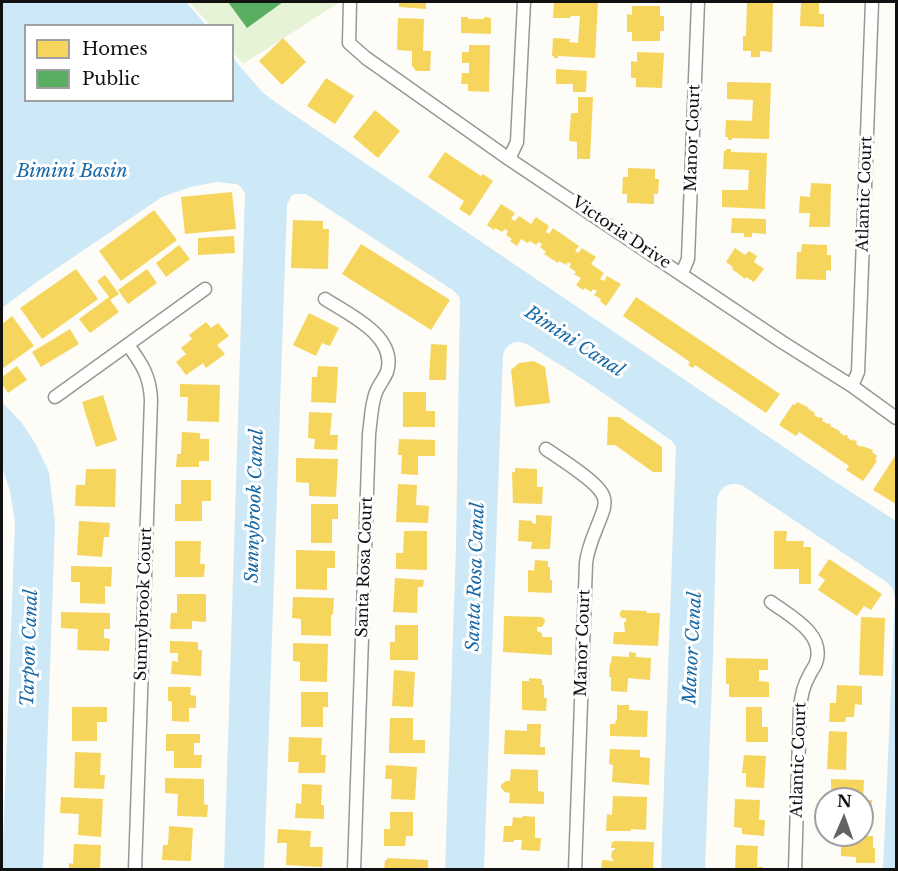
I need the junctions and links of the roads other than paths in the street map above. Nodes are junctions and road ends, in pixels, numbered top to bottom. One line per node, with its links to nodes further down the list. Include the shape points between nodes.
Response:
1 (351, 2): 5 (street, Victoria Drive, via 349,44)
2 (524, 2): 5 (street, via 517,142)
3 (698, 2): 6 (street, Manor Court, via 688,259)
4 (872, 2): 10 (street, Atlantic Court, via 858,372)
5 (509, 159): 6 (street, Victoria Drive)
6 (682, 273): 10 (street, Victoria Drive)
7 (205, 289): 9 (street)
8 (325, 299): 16 (street, Santa Rosa Court, via 376,334 388,358 387,372 373,401 369,434)
9 (128, 345): 11 (street); 15 (street, Sunnybrook Court, via 148,378 151,400)
10 (852, 386): 12 (street, Victoria Drive)
11 (55, 397)
12 (897, 418)
13 (546, 449): 17 (street, Manor Court, via 592,482 601,492 604,504 586,563)
14 (771, 602): 18 (street, Atlantic Court, via 807,629 818,652 800,708)
15 (135, 870)
16 (354, 870)
17 (575, 870)
18 (795, 870)

